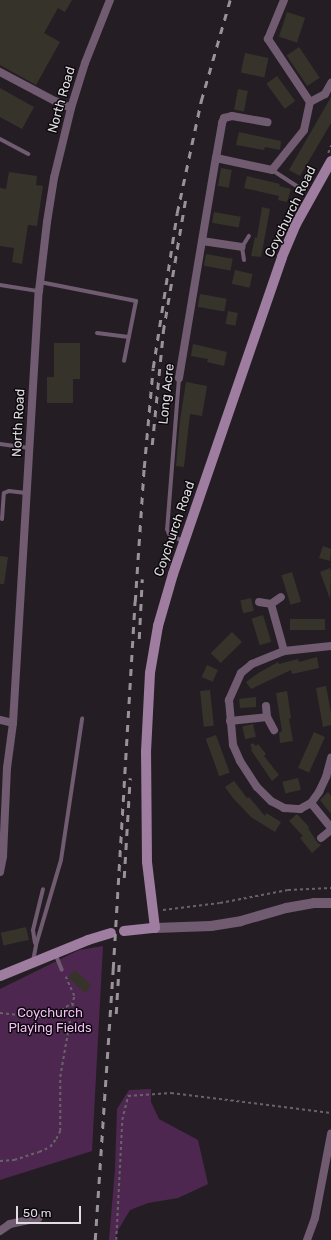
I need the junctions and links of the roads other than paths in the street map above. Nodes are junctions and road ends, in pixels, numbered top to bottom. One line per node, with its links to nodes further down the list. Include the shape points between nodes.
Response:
1 (110, 0): 6 (street, North Road, via 85,63)
2 (284, 0): 5 (street, via 268,39)
3 (0, 72): 6 (street)
4 (331, 83): 5 (street, via 325,94)
5 (310, 102): 12 (street, via 304,130)
6 (71, 108): 18 (street, North Road, via 54,178)
7 (267, 122): 10 (street, Long Acre, via 232,116 224,118)
8 (0, 139): 9 (lane)
9 (28, 154)
10 (216, 158): 12 (street); 15 (street, Long Acre)
11 (331, 160): 29 (main road, Coychurch Road, via 296,224 282,257)
12 (272, 170): 13 (lane)
13 (300, 188)
14 (249, 236): 16 (lane)
15 (202, 241): 16 (street); 24 (street, Long Acre)
16 (242, 247): 17 (lane)
17 (244, 260)
18 (40, 282): 20 (street, North Road); 22 (lane, via 136,301)
19 (0, 286): 20 (lane)
20 (39, 291): 26 (street, North Road)
21 (97, 334): 22 (lane)
22 (129, 338): 23 (lane)
23 (124, 361)
24 (179, 378): 29 (lane, Long Acre, via 167,529 169,534)
25 (0, 444): 26 (lane)
26 (29, 448): 27 (street, North Road)
27 (26, 492): 28 (lane, via 4,493); 40 (street, North Road)
28 (2, 519)
29 (184, 542): 49 (main road, Coychurch Road, via 158,626 150,673 146,752 147,862)
30 (281, 597): 32 (street)
31 (259, 602): 32 (street)
32 (271, 604): 34 (street)
33 (331, 646): 34 (street)
34 (284, 651): 39 (street, via 252,664 241,673 229,700)
35 (266, 706): 36 (street)
36 (267, 716): 39 (street); 41 (street)
37 (82, 719): 52 (lane, via 61,860)
38 (0, 720): 40 (street)
39 (230, 721): 43 (street, via 233,744 240,761 257,787 271,801 284,808 300,808)
40 (12, 723): 46 (street, North Road)
41 (274, 730)
42 (331, 758): 43 (street, via 326,777)
43 (311, 803): 44 (street)
44 (331, 829): 45 (street)
45 (321, 838)
46 (0, 872)
47 (43, 889): 52 (lane, via 33,930)
48 (331, 903): 49 (street, via 286,908 242,921 211,926)
49 (155, 928): 50 (main road)
50 (124, 930)
51 (111, 933): 53 (main road)
52 (36, 945): 54 (lane)
53 (55, 953): 54 (main road); 55 (lane)
54 (33, 961): 56 (main road)
55 (62, 970)
56 (0, 976)
57 (331, 1134): 60 (street, via 315,1218)
58 (38, 1218): 59 (street, via 10,1224)
59 (0, 1231)
60 (307, 1240)

